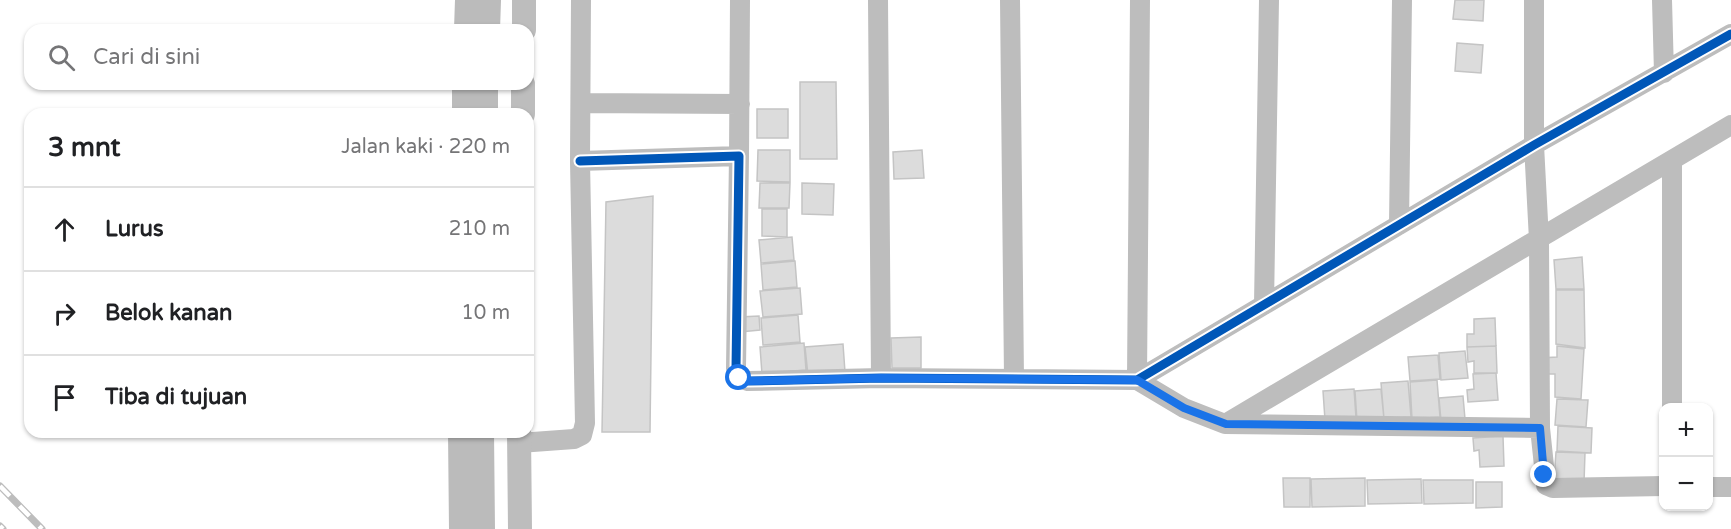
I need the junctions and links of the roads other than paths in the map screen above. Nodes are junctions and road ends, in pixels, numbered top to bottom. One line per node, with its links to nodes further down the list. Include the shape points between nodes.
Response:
1 (524, 0): 11 (street)
2 (581, 0): 15 (street)
3 (740, 0): 16 (street)
4 (878, 0): 26 (street)
5 (1010, 0): 27 (street)
6 (1140, 0): 28 (street)
7 (1269, 0): 25 (street)
8 (1402, 0): 23 (street)
9 (1533, 0): 19 (street)
10 (1662, 0): 13 (street)
11 (524, 24)
12 (1731, 34): 13 (street)
13 (1665, 73): 19 (street)
14 (523, 90): 17 (street)
15 (582, 103): 16 (street); 22 (street)
16 (740, 104): 20 (street)
17 (523, 108)
18 (1731, 125): 21 (street)
19 (1534, 145): 23 (street); 24 (street)
20 (739, 156): 22 (street); 26 (street, via 739,378)
21 (1671, 160): 24 (street); 29 (street)
22 (580, 161): 32 (street, via 585,423 582,435 554,442)
23 (1399, 225): 25 (street)
24 (1539, 240): 30 (street); 31 (street)
25 (1264, 305): 28 (street)
26 (881, 378): 27 (street)
27 (1014, 378): 28 (street)
28 (1137, 380): 30 (street, via 1184,408)
29 (1672, 403)
30 (1226, 424): 31 (street)
31 (1540, 428): 33 (street, via 1546,485)
32 (523, 439): 36 (street)
33 (1659, 486)
34 (1713, 487): 35 (street)
35 (1731, 487)
36 (520, 529)

